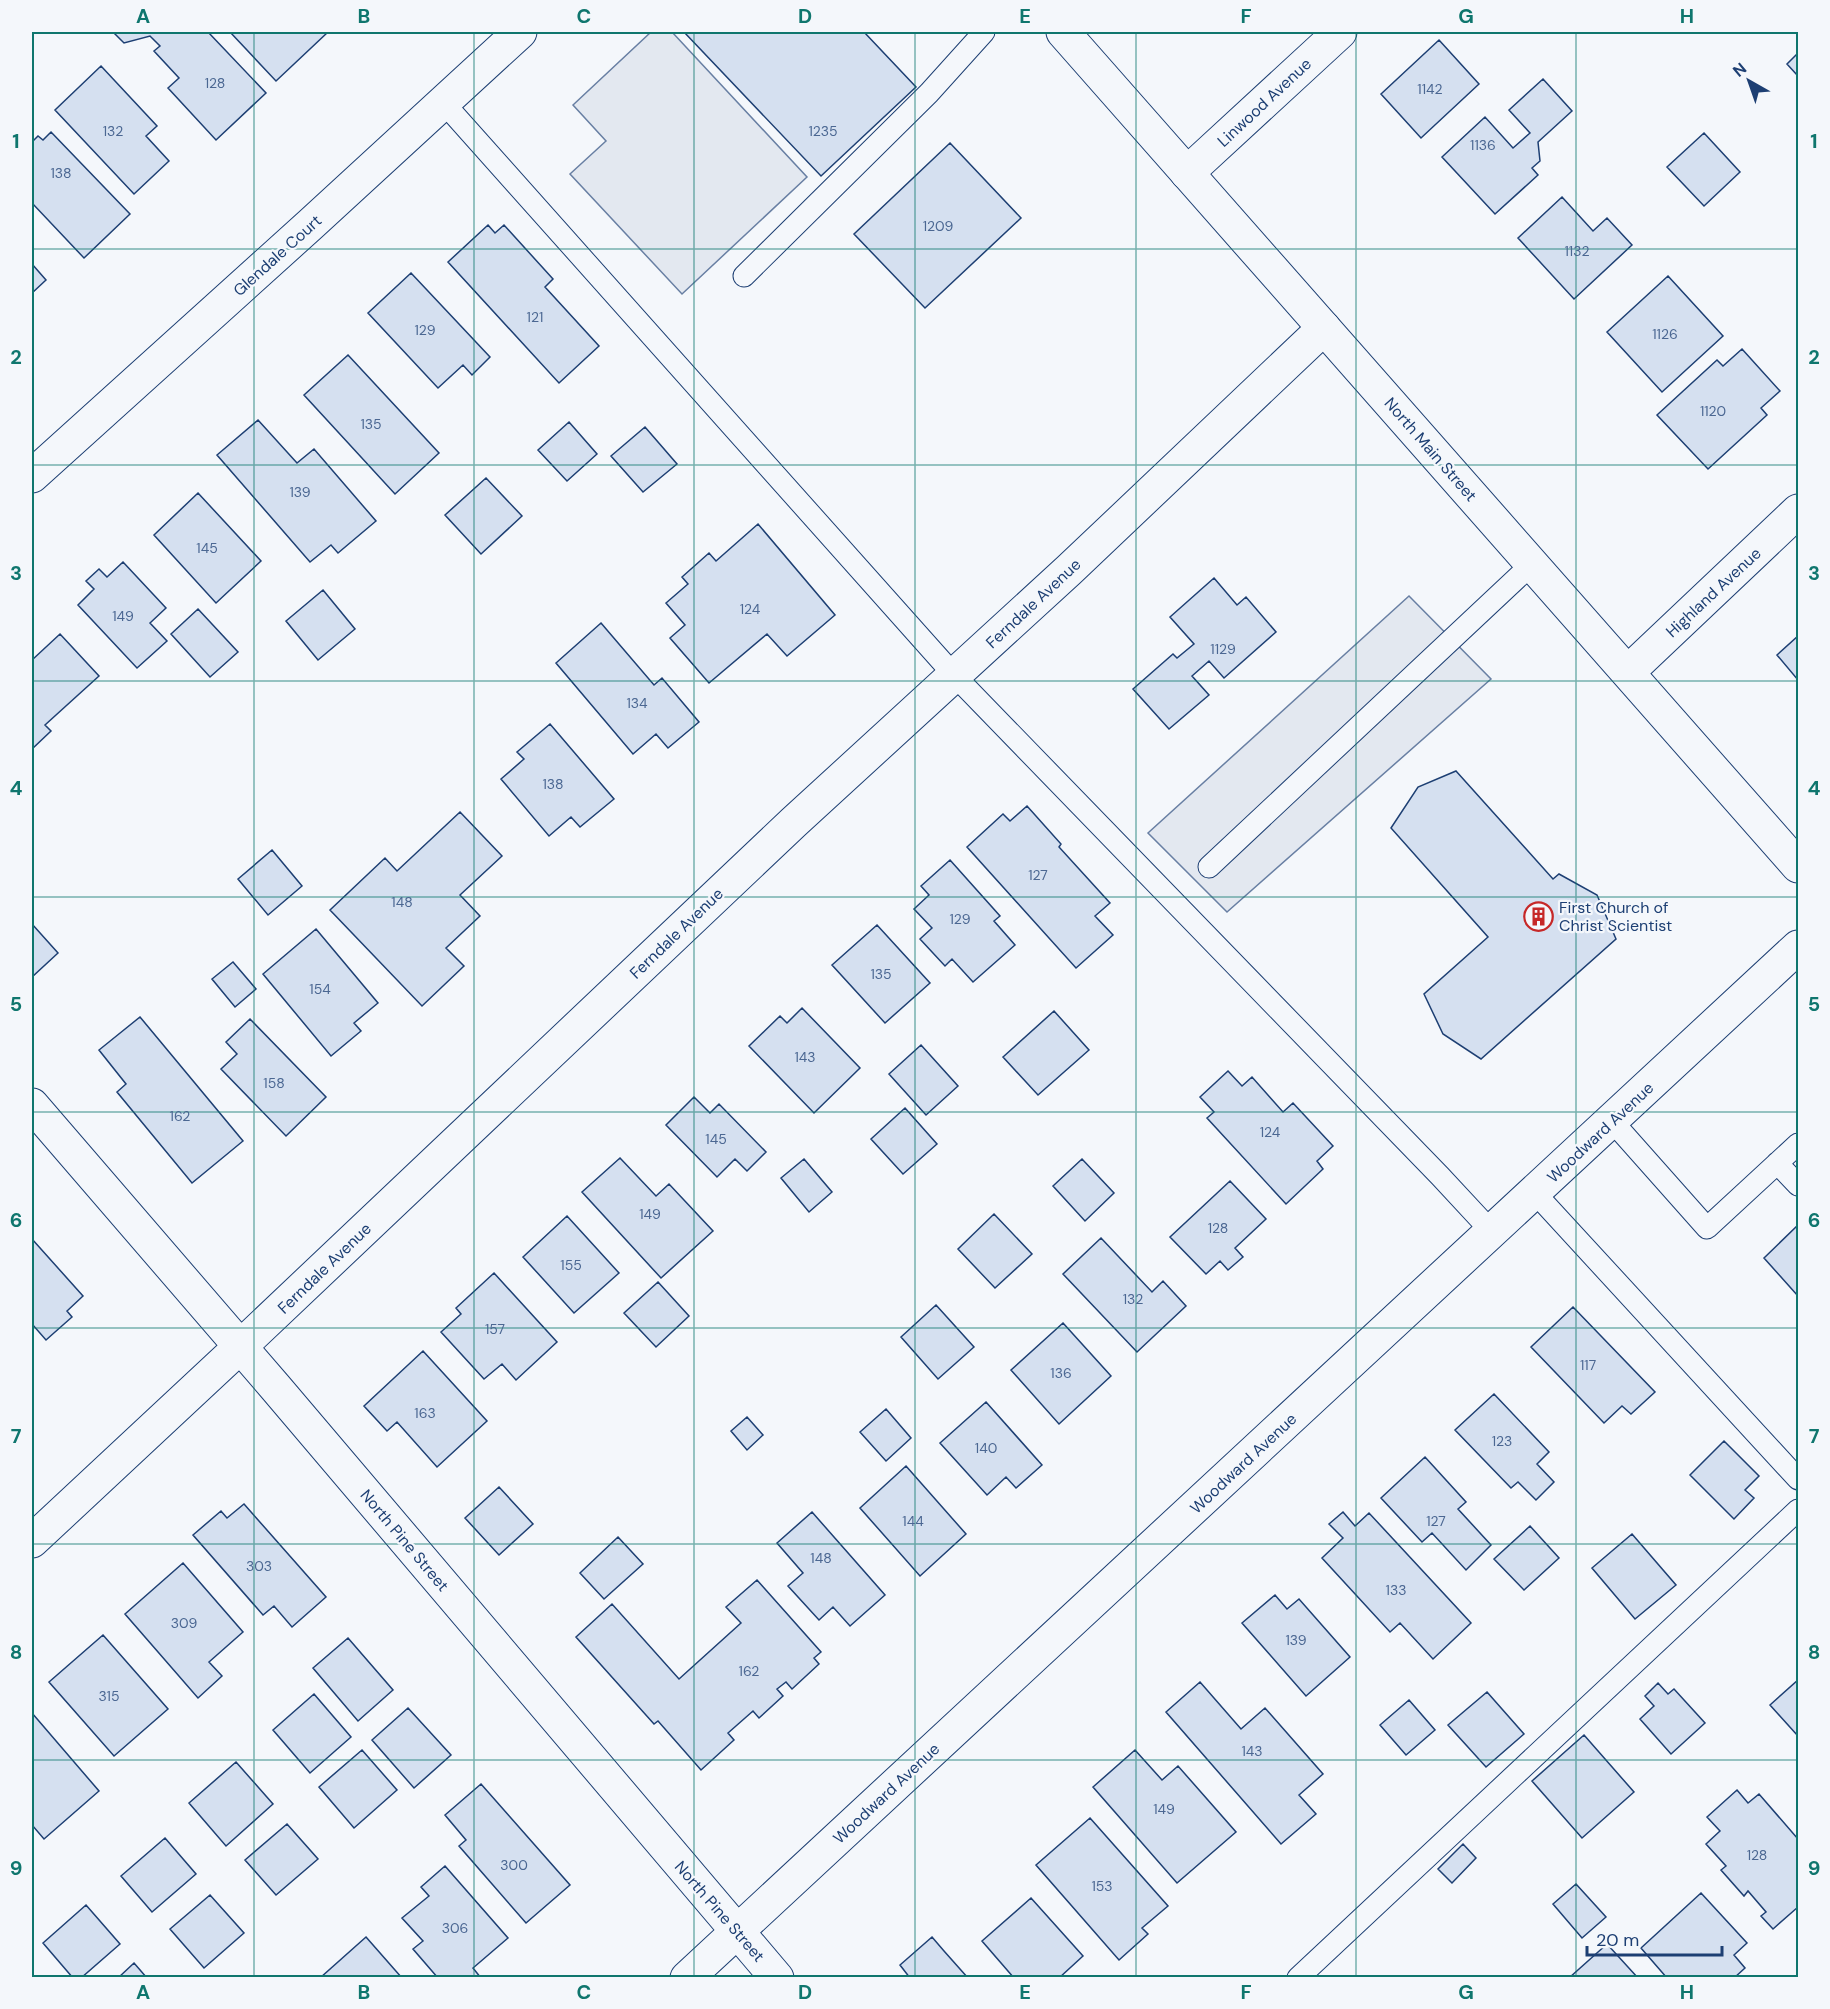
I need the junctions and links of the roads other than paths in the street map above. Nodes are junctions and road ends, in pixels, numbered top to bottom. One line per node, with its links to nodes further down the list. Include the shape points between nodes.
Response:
1 (520, 32): 5 (street, Glendale Court)
2 (984, 32): 7 (lane, via 930,93)
3 (1063, 32): 6 (street, North Main Street)
4 (1340, 32): 6 (street, Linwood Avenue)
5 (443, 102): 9 (street, Glendale Court); 13 (lane)
6 (1187, 173): 8 (street, North Main Street)
7 (744, 276)
8 (1324, 328): 11 (street, North Main Street); 13 (street, Ferndale Avenue)
9 (32, 476)
10 (1798, 511): 12 (street, Highland Avenue)
11 (1532, 564): 12 (street, North Main Street); 15 (lane)
12 (1628, 672): 14 (street, North Main Street)
13 (954, 675): 23 (lane); 24 (street, Ferndale Avenue)
14 (1798, 866)
15 (1209, 867)
16 (1798, 947): 18 (street, Woodward Avenue)
17 (32, 1105): 24 (street, North Pine Street)
18 (1612, 1121): 20 (lane, via 1707,1228); 22 (street, Woodward Avenue)
19 (1798, 1144): 20 (lane)
20 (1777, 1163): 21 (lane)
21 (1798, 1185)
22 (1535, 1193): 23 (street, Woodward Avenue); 25 (lane)
23 (1492, 1232): 28 (street, Woodward Avenue)
24 (241, 1347): 27 (street, Ferndale Avenue); 28 (street, North Pine Street)
25 (1798, 1479)
26 (1798, 1510): 31 (lane)
27 (32, 1541)
28 (738, 1930): 29 (street, Woodward Avenue); 30 (street, North Pine Street)
29 (687, 1977)
30 (777, 1977)
31 (1298, 1977)

